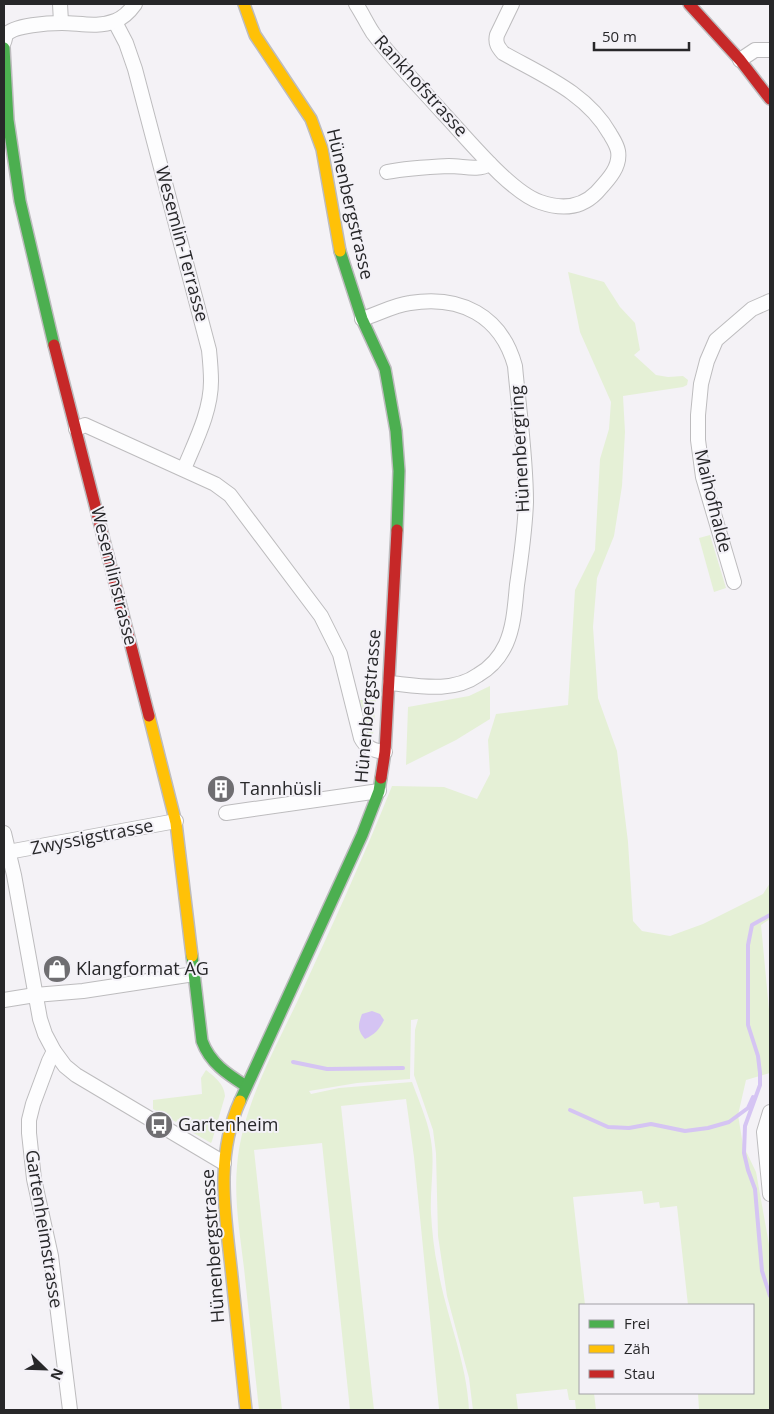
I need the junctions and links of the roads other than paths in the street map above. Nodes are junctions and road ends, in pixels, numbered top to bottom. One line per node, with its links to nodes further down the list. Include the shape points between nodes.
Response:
1 (60, 4): 7 (street)
2 (135, 4): 8 (street)
3 (244, 4): 17 (street, Hünenbergstrasse, via 255,35 311,119 322,149 337,242)
4 (356, 4): 14 (street, Rankhofstrasse, via 372,32)
5 (512, 4): 14 (street, Rankhofstrasse, via 497,36 498,48 575,94 605,126 618,151 611,177 593,196 569,207 537,201)
6 (697, 6): 11 (street)
7 (60, 22): 8 (street, Wesemlinstrasse, via 100,25); 9 (street, Wesemlinstrasse, via 13,30)
8 (114, 22): 19 (street, Wesemlin-Terrasse, via 135,68 209,350 211,382 208,406)
9 (4, 39): 13 (street, Wesemlinstrasse)
10 (770, 50): 11 (street, via 755,50)
11 (740, 60): 12 (street)
12 (770, 99)
13 (6, 121): 18 (street, Wesemlinstrasse, via 20,202)
14 (490, 164): 15 (street, Rankhofstrasse, via 482,168 439,166)
15 (386, 172)
16 (770, 301): 20 (street, Maihofhalde, via 752,308 716,340 701,384 698,440 703,477)
17 (362, 319): 21 (street, Hünenbergstrasse, via 385,369 396,431 398,515); 21 (street, Hünenbergring, via 408,303 437,300 462,305 483,316 498,331 512,354 524,463 526,502 522,545 512,628 505,646 494,663 478,676 460,684 439,687)
18 (76, 428): 19 (street, via 85,425); 25 (street, Wesemlinstrasse)
19 (184, 469): 22 (street, via 230,495 321,616 340,654 361,738 368,747)
20 (734, 582)
21 (390, 683): 22 (street, Hünenbergstrasse)
22 (385, 752): 23 (street, Hünenbergstrasse)
23 (379, 791): 24 (street); 33 (street, Hünenbergstrasse)
24 (226, 813)
25 (176, 821): 27 (street, Zwyssigstrasse); 29 (street, Wesemlinstrasse)
26 (4, 833): 27 (street)
27 (8, 852): 28 (street)
28 (9, 879): 30 (street)
29 (194, 974): 30 (street); 33 (street, Wesemlinstrasse, via 204,1050 219,1068)
30 (35, 995): 31 (street); 32 (street, via 45,1034)
31 (4, 1000)
32 (54, 1052): 35 (street, via 65,1066 89,1084); 37 (street, Gartenheimstrasse, via 33,1104 29,1133 34,1180 51,1256)
33 (246, 1086): 35 (street, Hünenbergstrasse, via 230,1128)
34 (770, 1112): 36 (street, via 764,1132)
35 (224, 1163): 38 (street, Hünenbergstrasse, via 223,1193)
36 (770, 1194)
37 (70, 1410)
38 (246, 1410)

